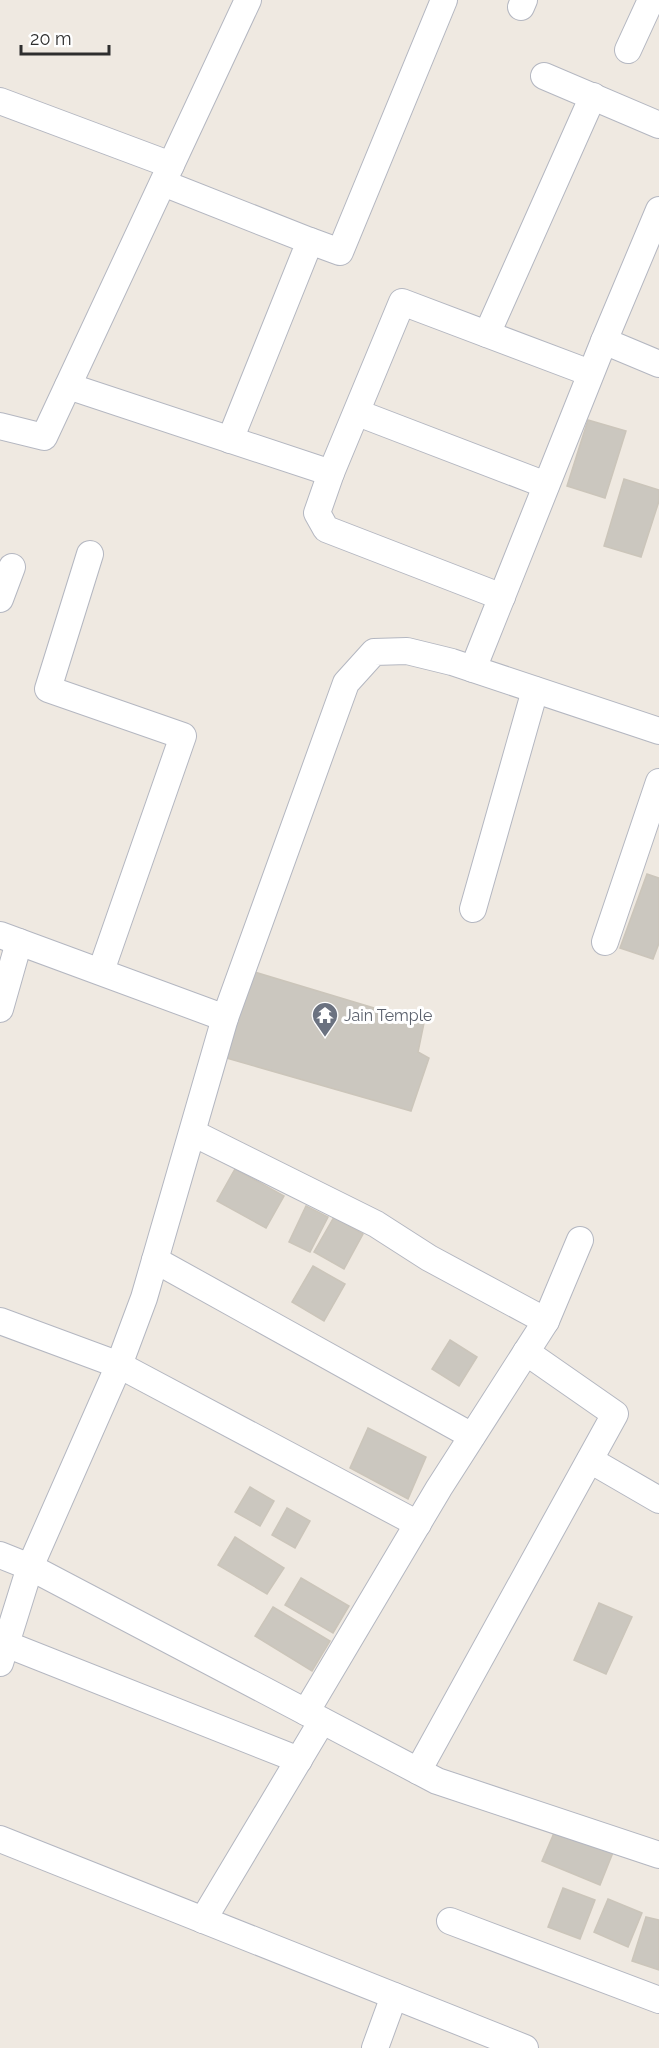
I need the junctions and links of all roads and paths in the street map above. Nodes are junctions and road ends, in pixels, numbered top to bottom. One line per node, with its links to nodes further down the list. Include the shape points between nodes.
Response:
1 (247, 0): 9 (street)
2 (444, 0): 11 (street, via 340,252)
3 (651, 0): 4 (street)
4 (628, 50)
5 (544, 76): 6 (street)
6 (593, 96): 8 (street); 12 (street)
7 (0, 101): 9 (street)
8 (659, 124)
9 (167, 174): 11 (street); 16 (street)
10 (659, 210): 13 (street)
11 (310, 242): 19 (street)
12 (487, 334): 15 (street); 17 (street, via 402,302)
13 (604, 342): 14 (street); 15 (street)
14 (659, 364)
15 (590, 373): 21 (street)
16 (68, 386): 18 (street, via 44,438); 19 (street)
17 (358, 413): 20 (street); 21 (street)
18 (0, 426)
19 (231, 440): 20 (street)
20 (331, 473): 24 (street, via 317,513 326,529)
21 (546, 485): 24 (street)
22 (90, 554): 33 (street, via 48,689 183,736)
23 (12, 567): 25 (street)
24 (502, 597): 26 (street)
25 (0, 598)
26 (473, 669): 27 (street); 35 (street, via 407,651 374,652 346,683)
27 (536, 690): 28 (street); 30 (street)
28 (659, 731)
29 (659, 782): 32 (street)
30 (473, 909)
31 (9, 939): 33 (street); 34 (street)
32 (605, 942)
33 (101, 970): 35 (street)
34 (0, 1009)
35 (225, 1018): 36 (street)
36 (193, 1133): 38 (street); 40 (street, via 376,1224 429,1258)
37 (580, 1240): 40 (street)
38 (154, 1260): 42 (street); 43 (street)
39 (0, 1321): 42 (street)
40 (546, 1321): 41 (street)
41 (526, 1352): 43 (street); 44 (street, via 615,1414)
42 (119, 1365): 46 (street); 48 (street)
43 (472, 1436): 46 (street)
44 (590, 1460): 45 (street); 52 (street)
45 (659, 1500)
46 (418, 1524): 50 (street)
47 (0, 1555): 48 (street)
48 (30, 1567): 49 (street); 50 (street)
49 (3, 1653): 51 (street)
50 (314, 1716): 51 (street); 52 (street)
51 (299, 1760): 55 (street)
52 (418, 1771): 54 (street, via 437,1781)
53 (0, 1839): 55 (street)
54 (659, 1855)
55 (203, 1920): 57 (street)
56 (450, 1921): 58 (street)
57 (394, 1996): 59 (street); 60 (street)
58 (659, 2000)
59 (375, 2048)
60 (525, 2048)

